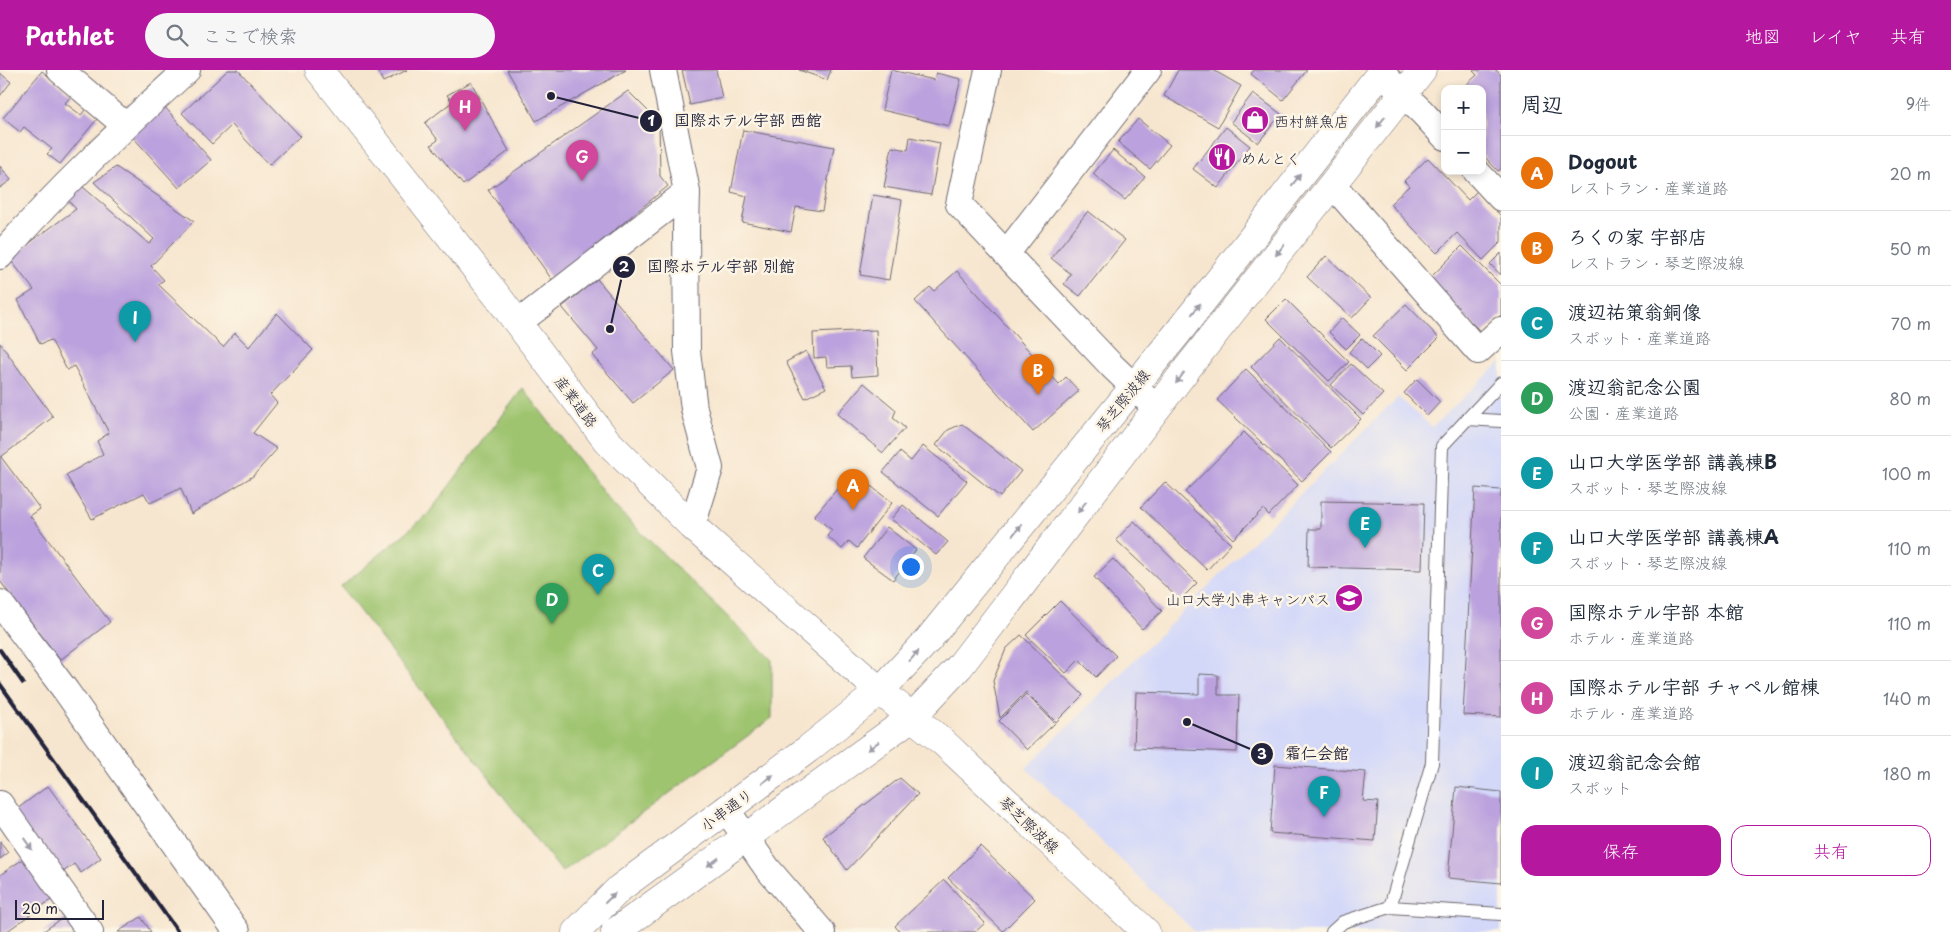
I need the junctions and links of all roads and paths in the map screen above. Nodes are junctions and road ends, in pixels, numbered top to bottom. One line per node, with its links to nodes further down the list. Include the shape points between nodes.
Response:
1 (60, 70): 10 (street)
2 (186, 70): 10 (street)
3 (319, 70): 18 (main road, 産業道路)
4 (663, 70): 14 (street)
5 (988, 70): 16 (street, via 959,204)
6 (1148, 70): 16 (street)
7 (1422, 70): 9 (main road, 琴芝際波線)
8 (1382, 72): 9 (street); 21 (main road, 琴芝際波線, one-way to 8)
9 (1403, 94): 11 (street); 13 (main road, 琴芝際波線, one-way to 13)
10 (126, 126): 17 (street)
11 (1441, 133)
12 (1480, 175): 15 (street)
13 (1332, 184): 19 (street, via 1478,351); 22 (main road, 琴芝際波線, one-way to 22)
14 (688, 192): 18 (street); 25 (street, via 687,350 694,409 710,468)
15 (1501, 198)
16 (1006, 254): 21 (street)
17 (0, 256)
18 (518, 323): 25 (main road, 産業道路, via 607,441)
19 (1501, 330)
20 (1501, 383): 23 (lane)
21 (1133, 387): 22 (street); 27 (main road, 琴芝際波線, one-way to 21, via 928,640)
22 (1156, 408): 28 (main road, 琴芝際波線, one-way to 28, via 960,666)
23 (1467, 419): 24 (lane); 32 (lane, via 1442,446 1432,764)
24 (1501, 421)
25 (692, 526): 27 (main road, 産業道路)
26 (0, 603): 35 (street)
27 (880, 690): 28 (main road, 琴芝際波線); 30 (main road, 小串通り, one-way to 27)
28 (912, 717): 31 (main road, one-way to 31); 39 (main road, 琴芝際波線, via 943,742)
29 (0, 804): 34 (street, one-way to 34)
30 (726, 810): 31 (street); 36 (main road, 小串通り, one-way to 30, via 620,888)
31 (746, 838): 37 (main road, one-way to 37); 38 (street, via 767,868)
32 (1390, 907): 33 (lane); 40 (lane, via 1344,922)
33 (1501, 914)
34 (90, 932)
35 (237, 932)
36 (576, 932)
37 (615, 932)
38 (822, 932)
39 (1146, 932)
40 (1332, 932)

